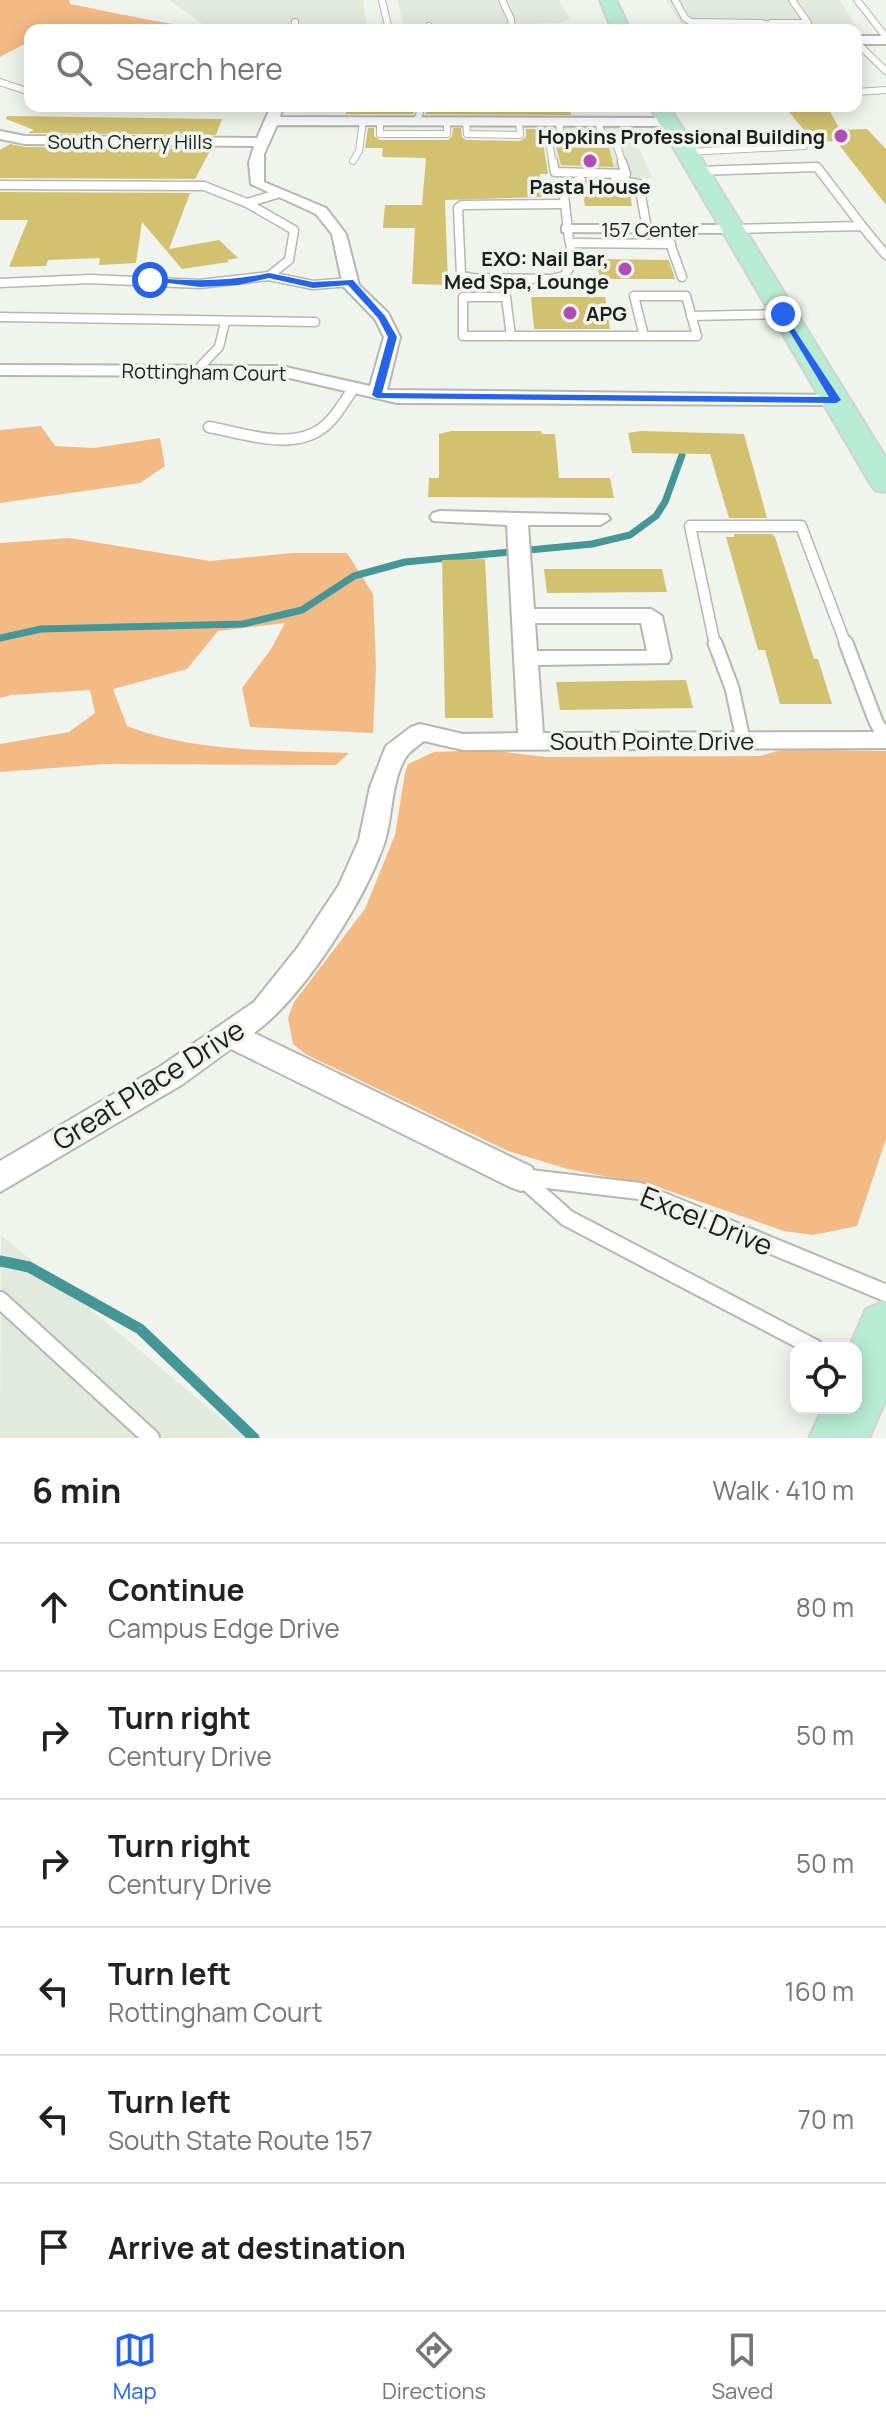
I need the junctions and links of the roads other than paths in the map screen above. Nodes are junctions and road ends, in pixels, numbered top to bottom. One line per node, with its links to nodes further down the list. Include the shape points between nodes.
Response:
1 (382, 0): 8 (lane)
2 (502, 0): 9 (lane)
3 (608, 0): 10 (main road)
4 (675, 0): 7 (lane, via 691,22)
5 (792, 0): 7 (lane, via 808,23)
6 (857, 0): 12 (lane)
7 (761, 23): 11 (lane)
8 (388, 24)
9 (511, 24)
10 (618, 24)
11 (764, 24)
12 (886, 38): 13 (street)
13 (862, 40)
14 (862, 47): 15 (lane)
15 (874, 59): 16 (lane); 17 (lane)
16 (886, 59)
17 (886, 71)
18 (0, 85): 19 (lane)
19 (24, 90)
20 (886, 90): 21 (lane)
21 (862, 92)
22 (276, 112): 25 (street)
23 (420, 112): 28 (lane)
24 (664, 114): 31 (street); 38 (main road)
25 (274, 121): 26 (street); 35 (street)
26 (363, 121): 27 (street); 37 (lane)
27 (380, 121): 28 (street); 29 (lane, via 380,134 447,134)
28 (417, 121): 29 (street)
29 (447, 121): 30 (street)
30 (559, 122): 31 (street); 33 (lane, via 561,137)
31 (598, 122): 34 (lane)
32 (0, 135): 35 (street, South Cherry Hills, via 25,140)
33 (552, 141): 34 (lane); 34 (lane, via 555,172 626,174)
34 (615, 141)
35 (261, 142): 40 (street, via 253,171 258,184)
36 (804, 146): 38 (lane)
37 (353, 161)
38 (692, 162): 43 (lane, via 817,167); 45 (main road)
39 (0, 185): 41 (lane, via 204,186)
40 (277, 194): 41 (lane); 51 (street, via 321,211 339,234)
41 (247, 203): 49 (lane, via 294,230 289,260)
42 (565, 204): 44 (lane, via 563,186 572,182 636,182); 46 (lane); 46 (lane, via 462,205 461,275 564,276 573,262)
43 (862, 226): 45 (lane); 48 (lane)
44 (647, 229): 46 (street, 157 Center); 47 (street, 157 Center)
45 (732, 229): 47 (street, 157 Center); 53 (main road)
46 (568, 236): 47 (lane)
47 (668, 236): 50 (lane)
48 (886, 255)
49 (269, 276): 51 (lane, via 313,285); 52 (lane, via 200,284 90,279)
50 (682, 277)
51 (350, 282): 63 (street, via 382,317 392,337)
52 (0, 283)
53 (783, 314): 54 (lane); 64 (main road)
54 (691, 316): 59 (lane, via 697,336); 59 (lane, via 686,296 634,296)
55 (0, 317): 56 (lane)
56 (225, 322): 57 (lane); 61 (lane, via 219,347)
57 (315, 322)
58 (511, 336): 58 (lane, via 506,297 463,297 463,336); 59 (lane)
59 (644, 336)
60 (0, 370): 61 (street, Rottingham Court)
61 (197, 370): 62 (street, Rottingham Court, via 289,372)
62 (353, 389): 63 (street, Rottingham Court); 65 (lane, via 328,422 305,436 278,438)
63 (377, 395): 64 (street, Rottingham Court)
64 (836, 400): 66 (main road)
65 (209, 427)
66 (886, 483)
67 (440, 517): 68 (street)
68 (517, 519): 69 (street); 70 (street)
69 (600, 519)
70 (524, 616): 71 (street); 71 (street, via 651,616 660,658)
71 (526, 658): 75 (street)
72 (420, 732): 75 (street, South Pointe Drive, via 463,742); 76 (street, Great Place Drive, via 395,752 372,840 351,888 264,1010)
73 (743, 739): 74 (street, South Pointe Drive); 74 (lane, via 732,688 716,649 690,526 801,526); 75 (street, South Pointe Drive)
74 (886, 740)
75 (531, 741)
76 (230, 1035): 77 (street, Excel Drive); 78 (street, Great Place Drive)
77 (521, 1177): 79 (lane, Excel Drive, via 639,1191); 81 (lane, Excel Drive, via 567,1218)
78 (0, 1178)
79 (886, 1293)
80 (0, 1300): 83 (lane)
81 (804, 1342)
82 (867, 1378): 84 (main road)
83 (151, 1438)
84 (839, 1438)

